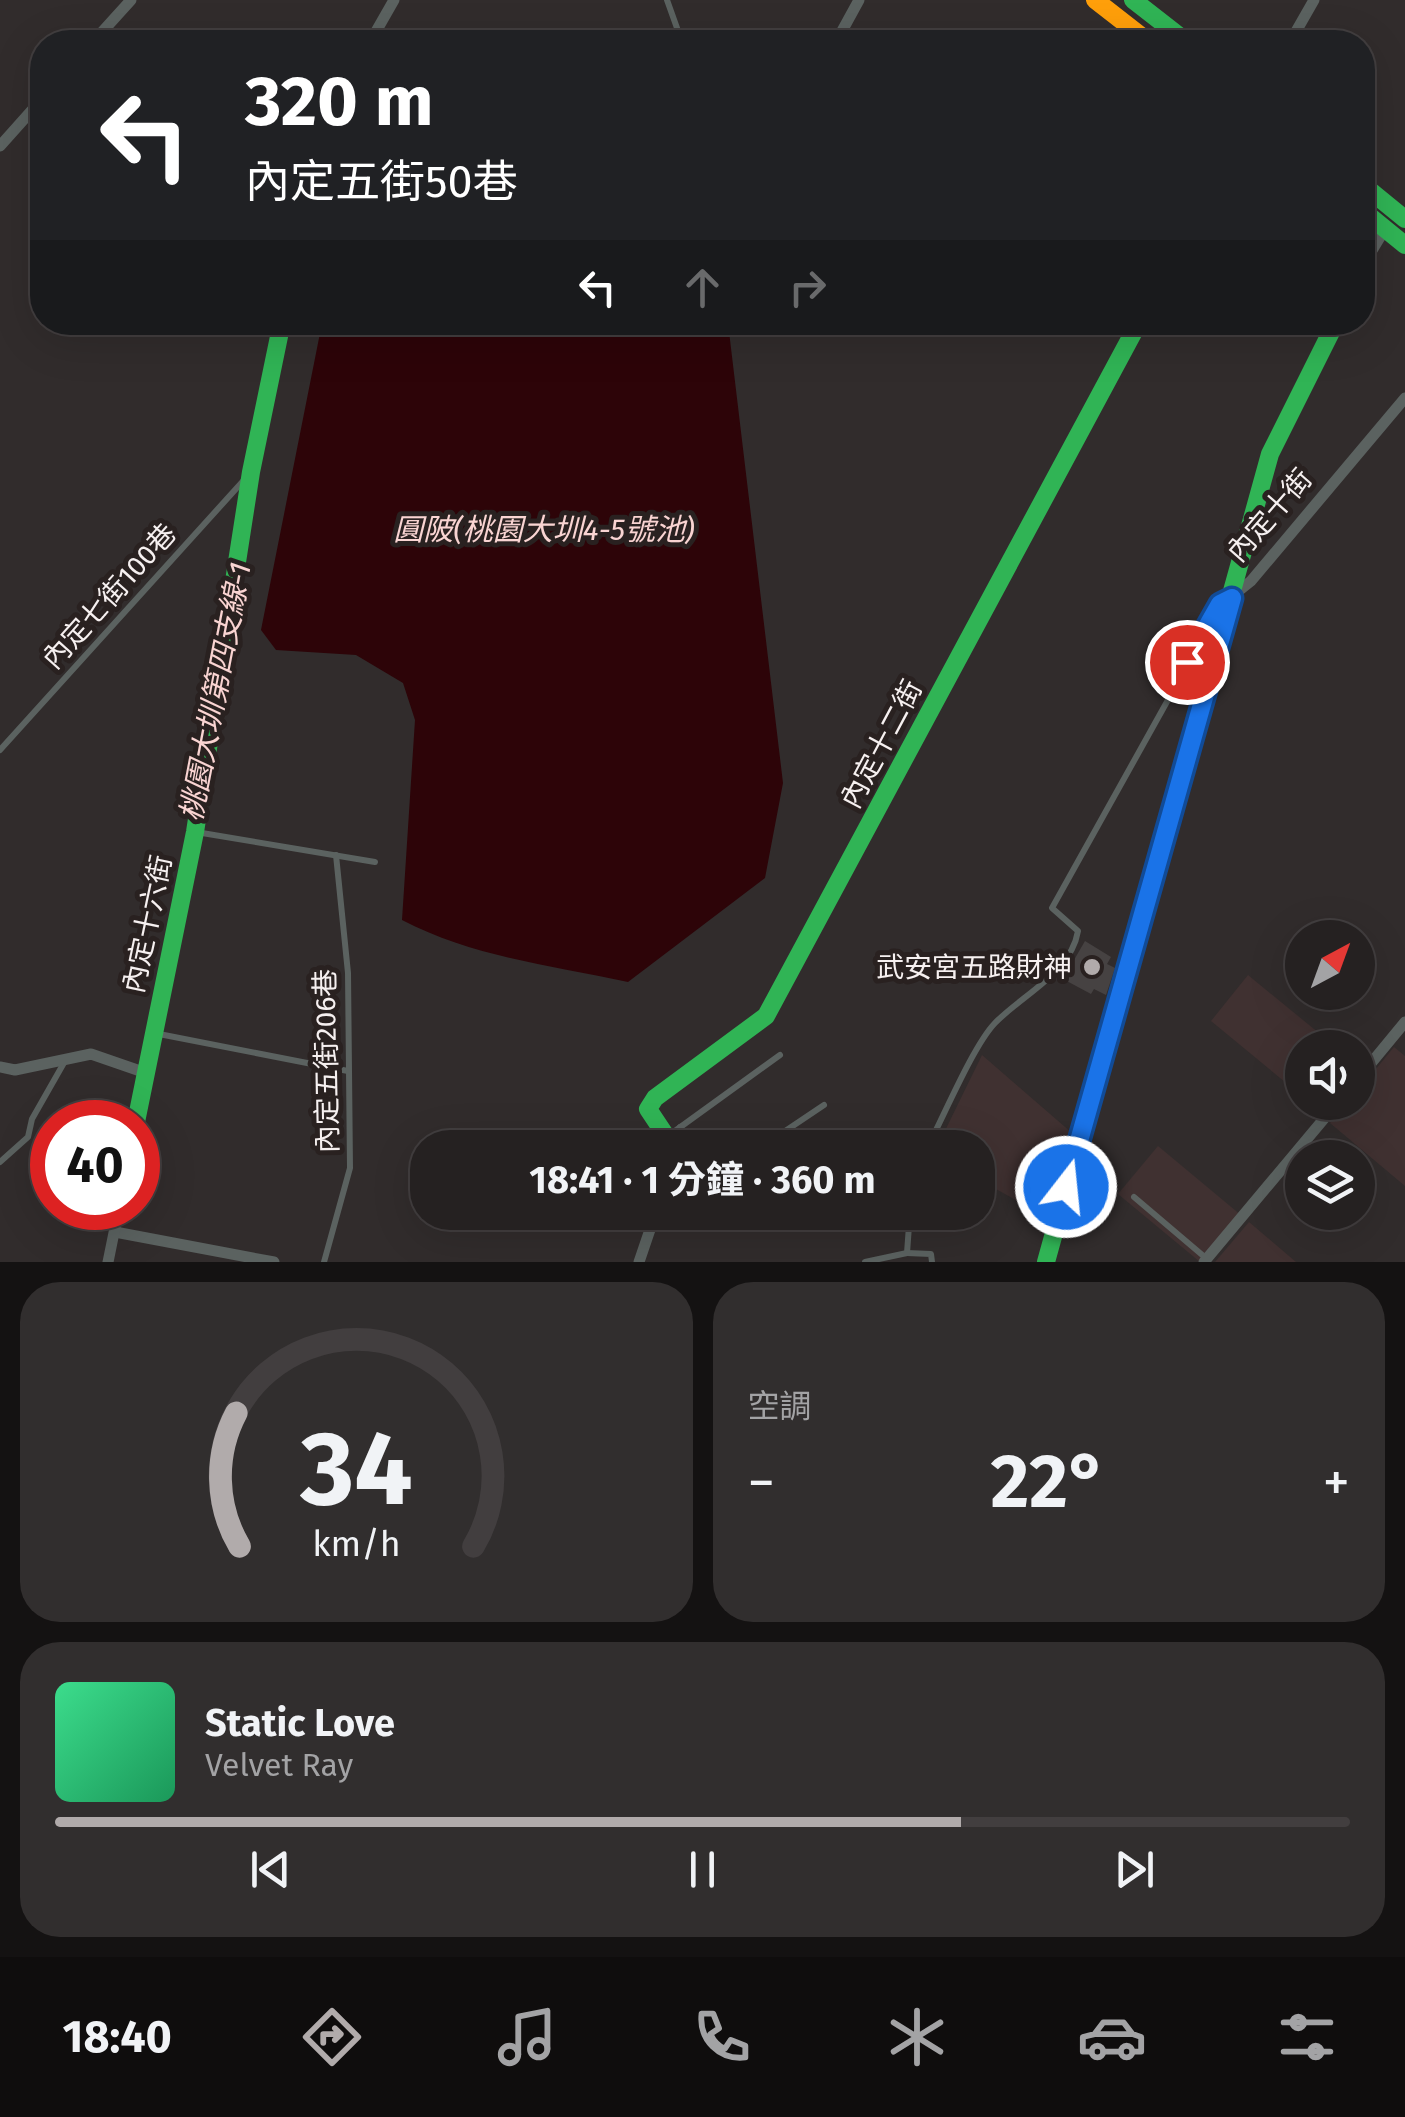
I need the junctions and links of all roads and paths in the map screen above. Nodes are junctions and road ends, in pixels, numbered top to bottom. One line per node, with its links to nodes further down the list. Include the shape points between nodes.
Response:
1 (131, 0): 8 (street)
2 (394, 0): 9 (street)
3 (667, 0): 10 (lane)
4 (858, 0): 11 (street)
5 (1095, 0): 12 (street)
6 (1133, 0): 13 (street)
7 (1314, 0): 14 (street)
8 (104, 30)
9 (377, 30)
10 (678, 30)
11 (842, 30)
12 (1134, 30)
13 (1169, 30)
14 (1297, 30)
15 (30, 112): 16 (street)
16 (0, 146)
17 (1375, 195): 18 (street)
18 (1405, 219)
19 (1375, 220): 20 (street)
20 (1386, 229): 21 (street); 22 (street)
21 (1405, 246)
22 (1375, 247)
23 (279, 335): 27 (street, 內定十六街)
24 (1131, 335): 44 (street, 內定十二街, via 766,1016 655,1098 650,1118)
25 (1330, 335): 28 (street, via 1270,454)
26 (1405, 398): 28 (street, 內定十街)
27 (251, 472): 29 (lane, 內定七街100巷); 30 (street, 內定十六街)
28 (1232, 598): 47 (lane, via 1220,604 1052,908 1078,931 1075,947 993,1025); 62 (street, 內定十街)
29 (0, 750)
30 (195, 832): 31 (lane); 34 (street, 內定十六街)
31 (336, 856): 32 (lane); 39 (lane, 內定五街206巷, via 348,974)
32 (376, 862)
33 (1405, 1022): 36 (street)
34 (152, 1033): 39 (lane); 40 (street, 內定十六街)
35 (780, 1055): 45 (lane)
36 (1375, 1058)
37 (66, 1060): 38 (street); 40 (street, via 91,1054); 48 (lane, via 28,1137)
38 (0, 1067)
39 (348, 1071): 58 (lane, 內定五街206巷, via 350,1168)
40 (146, 1074): 41 (street, 內定十六街)
41 (141, 1100)
42 (824, 1104): 46 (lane)
43 (1323, 1120): 55 (street)
44 (665, 1130)
45 (683, 1130)
46 (786, 1130)
47 (937, 1130)
48 (0, 1162)
49 (1134, 1196): 55 (lane)
50 (650, 1230): 59 (street)
51 (909, 1230): 53 (lane)
52 (114, 1232): 54 (street); 56 (street)
53 (907, 1253): 60 (lane); 61 (lane, via 931,1254)
54 (200, 1255): 57 (street)
55 (1206, 1260)
56 (108, 1262)
57 (274, 1262)
58 (324, 1262)
59 (639, 1262)
60 (865, 1262)
61 (932, 1262)
62 (1046, 1262)

